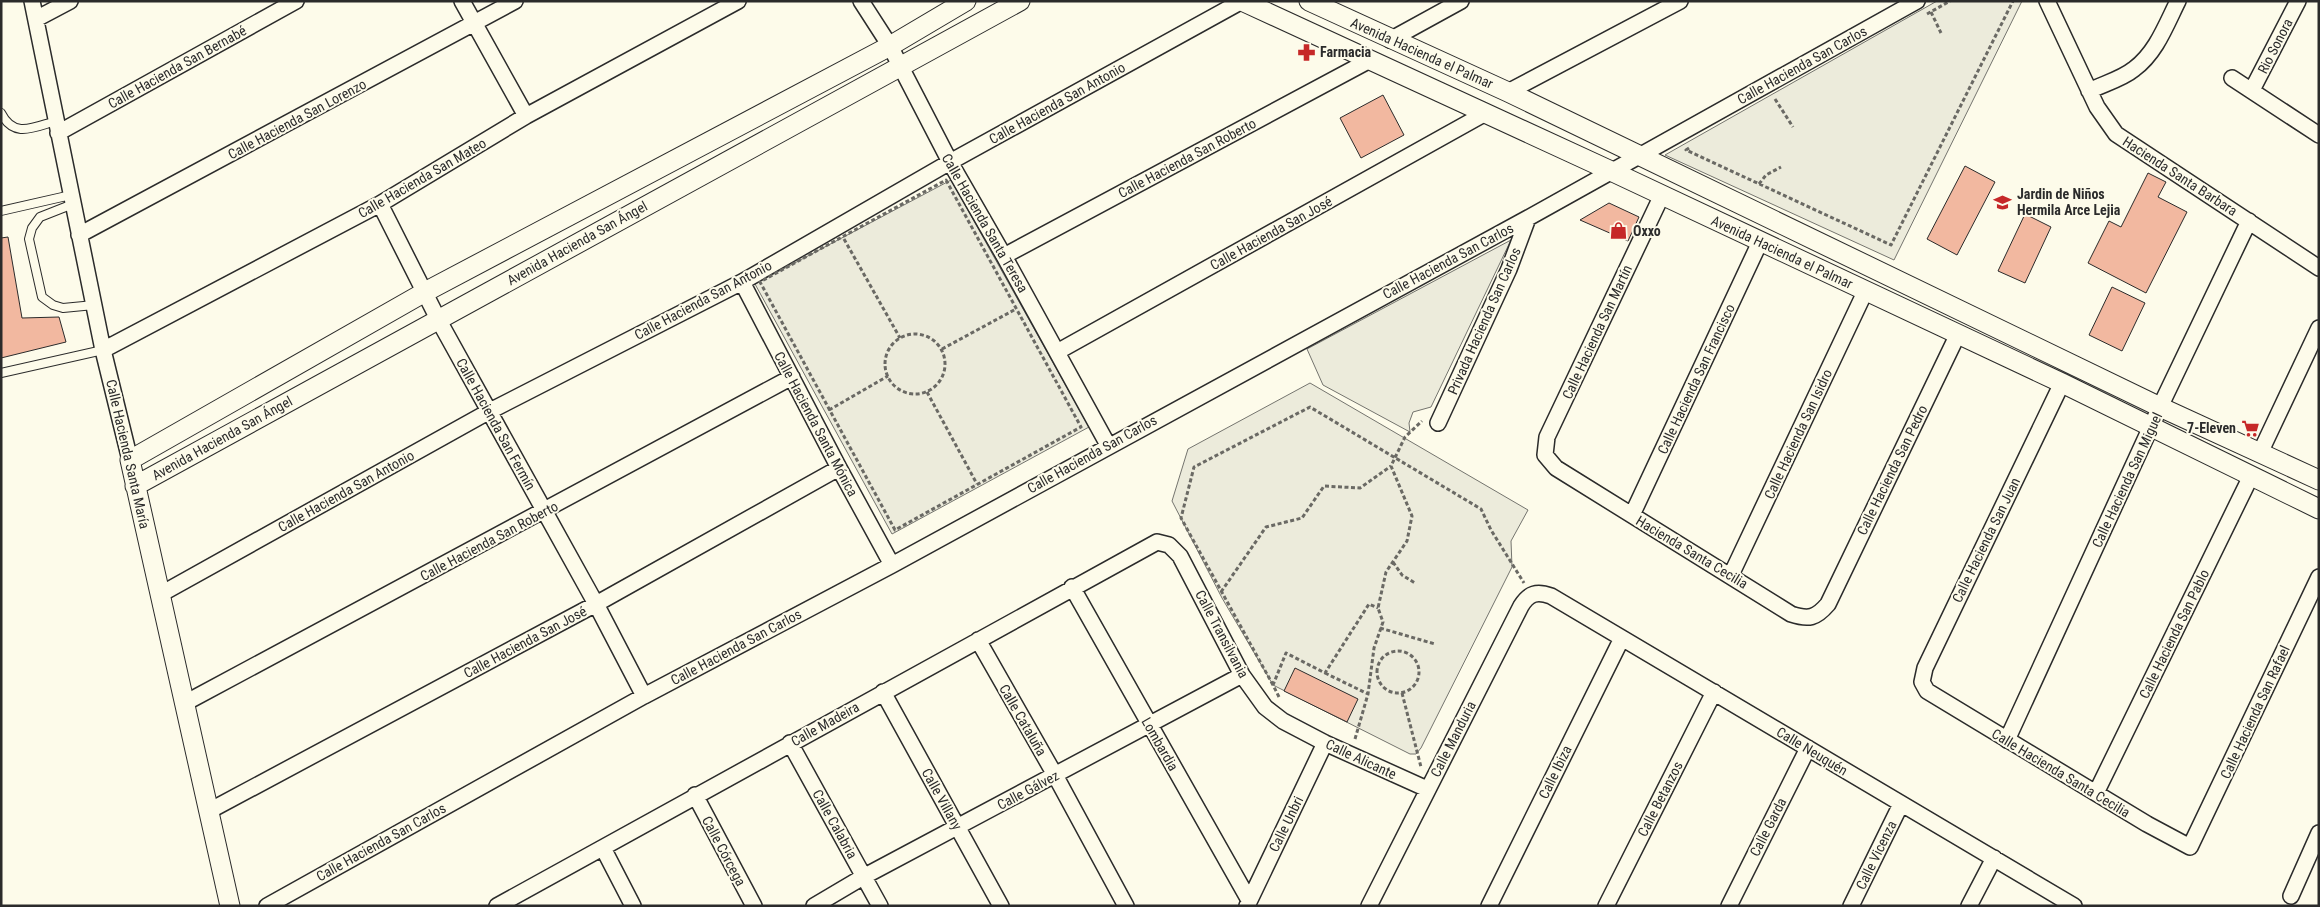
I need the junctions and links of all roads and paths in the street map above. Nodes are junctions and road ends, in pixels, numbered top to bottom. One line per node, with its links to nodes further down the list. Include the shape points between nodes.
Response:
1 (32, 1): 22 (street, Calle Hacienda Santa María)
2 (70, 1): 22 (street)
3 (296, 1): 39 (street, Calle Hacienda San Bernabé)
4 (462, 1): 23 (street)
5 (515, 1): 23 (street, Calle Hacienda San Lorenzo)
6 (738, 1): 38 (street, Calle Hacienda San Mateo)
7 (861, 1): 26 (street, Calle Hacienda Santa Teresa)
8 (966, 1): 26 (street, Avenida Hacienda San Ángel)
9 (1020, 1): 28 (street, Avenida Hacienda San Ángel)
10 (1242, 1): 27 (street, Avenida Hacienda el Palmar); 44 (street, Calle Hacienda San Antonio)
11 (1309, 1): 25 (street, Avenida Hacienda el Palmar)
12 (1461, 1): 25 (street)
13 (1680, 1): 32 (street)
14 (1917, 1): 43 (street, Calle Hacienda San Carlos)
15 (1950, 1): 20 (path)
16 (2013, 1): 47 (path, via 1891,245)
17 (2046, 1): 31 (street, Hacienda Santa Barbara)
18 (2178, 1): 31 (street, via 2154,48 2144,60 2133,71)
19 (2298, 1): 30 (street, Rio Sonora)
20 (1931, 12): 21 (path); 24 (path)
21 (1922, 17)
22 (36, 20): 39 (street, Calle Hacienda Santa María)
23 (473, 24): 38 (street); 54 (street, Calle Hacienda San Lorenzo)
24 (1942, 33)
25 (1390, 40): 32 (street, Avenida Hacienda el Palmar)
26 (890, 46): 28 (street, Calle Hacienda Santa Teresa); 60 (street, Avenida Hacienda San Ángel)
27 (1370, 60): 37 (street, Avenida Hacienda el Palmar); 57 (street, Calle Hacienda San Roberto)
28 (901, 67): 44 (street, Calle Hacienda Santa Teresa); 64 (street, Avenida Hacienda San Ángel)
29 (2232, 78): 30 (street, Rio Sonora)
30 (2252, 90): 41 (street, Rio Sonora)
31 (2089, 91): 53 (street, Hacienda Santa Barbara, via 2116,134)
32 (1508, 92): 43 (street, Avenida Hacienda el Palmar)
33 (1784, 94): 34 (path)
34 (1775, 99): 35 (path); 40 (path)
35 (1767, 104)
36 (1, 114): 39 (lane, via 8,125 19,129)
37 (1484, 114): 46 (street, Avenida Hacienda el Palmar); 70 (street, Calle Hacienda San José)
38 (526, 116): 50 (street, Calle Hacienda San Mateo)
39 (57, 127): 49 (street, Calle Hacienda Santa María)
40 (1793, 127)
41 (2319, 135)
42 (1694, 145): 47 (path, via 1686,150)
43 (1640, 155): 46 (street, Calle Hacienda San Carlos); 76 (street, Avenida Hacienda el Palmar)
44 (950, 162): 57 (street, Calle Hacienda Santa Teresa); 59 (street, Calle Hacienda San Antonio)
45 (1781, 167): 47 (path, via 1766,175)
46 (1611, 171): 48 (street, Avenida Hacienda el Palmar); 52 (street, Calle Hacienda San Carlos)
47 (1759, 184)
48 (1662, 195): 56 (street, Avenida Hacienda el Palmar); 87 (street, Calle Hacienda San Martín, via 1547,437 1545,455)
49 (72, 200): 51 (lane); 54 (street, Calle Hacienda Santa María); 62 (lane, via 40,217 29,239 42,297 63,308)
50 (380, 204): 60 (street, Calle Hacienda San Fermín); 69 (street, Calle Hacienda San Mateo)
51 (1, 211)
52 (1528, 218): 79 (street, Privada Hacienda San Carlos, via 1509,270); 81 (street, Calle Hacienda San Carlos)
53 (2249, 221): 58 (street, Hacienda Santa Barbara); 76 (street, Calle Hacienda San Miguel)
54 (79, 235): 62 (street, Calle Hacienda Santa María)
55 (843, 236): 63 (path, via 946,180); 67 (path); 77 (path, via 760,282)
56 (1760, 242): 61 (street, Avenida Hacienda el Palmar); 94 (street, Calle Hacienda San Francisco)
57 (1004, 256): 70 (street, Calle Hacienda Santa Teresa)
58 (2319, 268)
59 (742, 282): 73 (street, Calle Hacienda Santa Mónica); 78 (street, Calle Hacienda San Antonio)
60 (425, 292): 64 (street, Calle Hacienda San Fermín); 84 (street, Avenida Hacienda San Ángel)
61 (1865, 292): 66 (street, Avenida Hacienda el Palmar); 98 (street, Calle Hacienda San Isidro)
62 (94, 305): 69 (street, Calle Hacienda Santa María)
63 (1016, 309): 68 (path); 90 (path, via 1081,427)
64 (438, 319): 78 (street, Calle Hacienda San Fermín); 91 (street, Avenida Hacienda San Ángel)
65 (2319, 328): 82 (street)
66 (1957, 336): 74 (street, Avenida Hacienda el Palmar); 106 (street, Calle Hacienda San Pedro)
67 (900, 338): 68 (path, via 908,334 927,336); 72 (path, via 888,352)
68 (942, 349): 75 (path, via 945,358 942,378)
69 (103, 350): 71 (lane); 84 (street, Calle Hacienda Santa María)
70 (1057, 352): 81 (street, Calle Hacienda Santa Teresa)
71 (1, 373)
72 (888, 376): 75 (path, via 897,388 907,393); 77 (path)
73 (792, 377): 86 (street, Calle Hacienda Santa Mónica); 93 (street, Calle Hacienda San Roberto)
74 (2062, 383): 80 (street, Avenida Hacienda el Palmar); 120 (street, Calle Hacienda San Juan, via 1925,668 1924,687)
75 (927, 392): 90 (path)
76 (2160, 407): 80 (street, Calle Hacienda San Miguel); 82 (street, Avenida Hacienda el Palmar)
77 (829, 410): 90 (path, via 895,530)
78 (488, 412): 93 (street, Calle Hacienda San Fermín); 103 (street, Calle Hacienda San Antonio)
79 (1438, 423): 83 (path, via 1422,420 1404,437)
80 (2151, 427): 88 (street, Avenida Hacienda el Palmar); 125 (street, Calle Hacienda San Miguel)
81 (1108, 445): 97 (street, Calle Hacienda San Carlos)
82 (2260, 453): 89 (street, Avenida Hacienda el Palmar)
83 (1394, 458): 85 (path); 102 (path, via 1310,407 1194,467 1181,518); 104 (path, via 1481,509)
84 (130, 460): 91 (street, Calle Hacienda Santa María)
85 (1391, 466): 96 (path, via 1412,516 1407,541); 102 (path, via 1360,488 1324,486 1302,518 1266,527)
86 (838, 468): 97 (street, Calle Hacienda Santa Mónica); 105 (street, Calle Hacienda San José)
87 (1556, 468): 94 (street, Hacienda Santa Cecilia)
88 (2252, 476): 92 (street, Avenida Hacienda el Palmar); 132 (street, Calle Hacienda San Pablo)
89 (2319, 480)
90 (977, 484)
91 (135, 486): 103 (street, Calle Hacienda Santa María)
92 (2319, 510)
93 (545, 511): 105 (street, Calle Hacienda San Fermín); 122 (street, Calle Hacienda San Roberto)
94 (1632, 516): 98 (street, Hacienda Santa Cecilia)
95 (1152, 543): 101 (street, Calle Madeira); 113 (street, Calle Transilvania, via 1168,544 1180,556)
96 (1393, 562): 100 (path, via 1402,575); 107 (path, via 1386,572)
97 (892, 565): 119 (street, Calle Hacienda San Carlos)
98 (1731, 576): 106 (street, Hacienda Santa Cecilia, via 1799,617 1819,615)
99 (2319, 577): 138 (street, Calle Hacienda San Rafael)
100 (1414, 583)
101 (1072, 587): 110 (street, Calle Madeira); 123 (street, Lombardia)
102 (1221, 593): 114 (path)
103 (161, 594): 122 (street, Calle Hacienda Santa María)
104 (1531, 594): 109 (street, Calle Neuquén, via 1551,596); 131 (street, Calle Manduria, via 1521,606)
105 (596, 604): 119 (street, Calle Hacienda San Fermín); 135 (street, Calle Hacienda San José)
106 (1828, 604)
107 (1378, 608): 108 (path, via 1383,622); 112 (path, via 1369,604)
108 (1380, 628): 111 (path); 118 (path)
109 (1622, 638): 116 (street, Calle Neuquén); 154 (street, Calle Ibiza)
110 (978, 640): 115 (street, Calle Madeira); 130 (street, Calle Cataluña)
111 (1436, 644)
112 (1325, 672): 114 (path, via 1286,653); 118 (path)
113 (1242, 675): 123 (street, Calle Gálvez); 124 (street, Calle Transilvania, via 1265,707)
114 (1274, 685): 121 (path)
115 (882, 692): 126 (street, Calle Madeira); 136 (street, Calle Villany)
116 (1714, 692): 128 (street, Calle Neuquén); 155 (street, Calle Betanzos)
117 (1402, 693): 117 (path, via 1395,694 1383,688 1376,676 1379,661 1390,652 1411,655 1419,667 1418,681 1409,691); 131 (path)
118 (1368, 694): 129 (path)
119 (644, 696): 146 (street, Calle Hacienda San Carlos)
120 (1934, 696): 125 (street, Calle Hacienda Santa Cecilia)
121 (1282, 702)
122 (184, 703): 135 (street, Calle Hacienda Santa María)
123 (1149, 724): 130 (street, Calle Gálvez); 143 (street, Lombardia)
124 (1295, 727): 127 (street, Calle Alicante)
125 (2007, 740): 132 (street, Calle Hacienda Santa Cecilia)
126 (790, 743): 133 (street, Calle Madeira); 141 (street, Calle Calabria)
127 (1325, 743): 129 (street, Calle Alicante); 143 (street, Calle Unbri)
128 (1808, 748): 134 (street, Calle Neuquén); 156 (street, Calle Garda)
129 (1351, 755): 131 (street, Calle Alicante)
130 (1055, 775): 136 (street, Calle Gálvez); 152 (street, Calle Cataluña)
131 (1427, 790): 153 (street, Calle Manduria)
132 (2096, 793): 138 (street, Calle Hacienda Santa Cecilia)
133 (695, 795): 139 (street, Calle Madeira); 148 (street, Calle Córcega)
134 (1901, 804): 140 (street, Calle Neuquén); 157 (street, Calle Vicenza)
135 (208, 811): 145 (street, Calle Hacienda Santa María)
136 (958, 828): 141 (street, Calle Gálvez); 151 (street, Calle Villany)
137 (2319, 833): 142 (street)
138 (2190, 847)
139 (603, 848): 144 (street, Calle Madeira); 147 (street)
140 (1994, 858): 158 (street); 159 (street, Calle Neuquén)
141 (863, 876): 149 (street, Calle Gálvez); 150 (street, Calle Calabria)
142 (2291, 896)
143 (1248, 903)
144 (504, 904)
145 (230, 906)
146 (267, 906)
147 (634, 906)
148 (754, 906)
149 (814, 906)
150 (880, 906)
151 (1001, 906)
152 (1126, 906)
153 (1369, 906)
154 (1489, 906)
155 (1606, 906)
156 (1729, 906)
157 (1851, 906)
158 (1969, 906)
159 (2074, 906)

